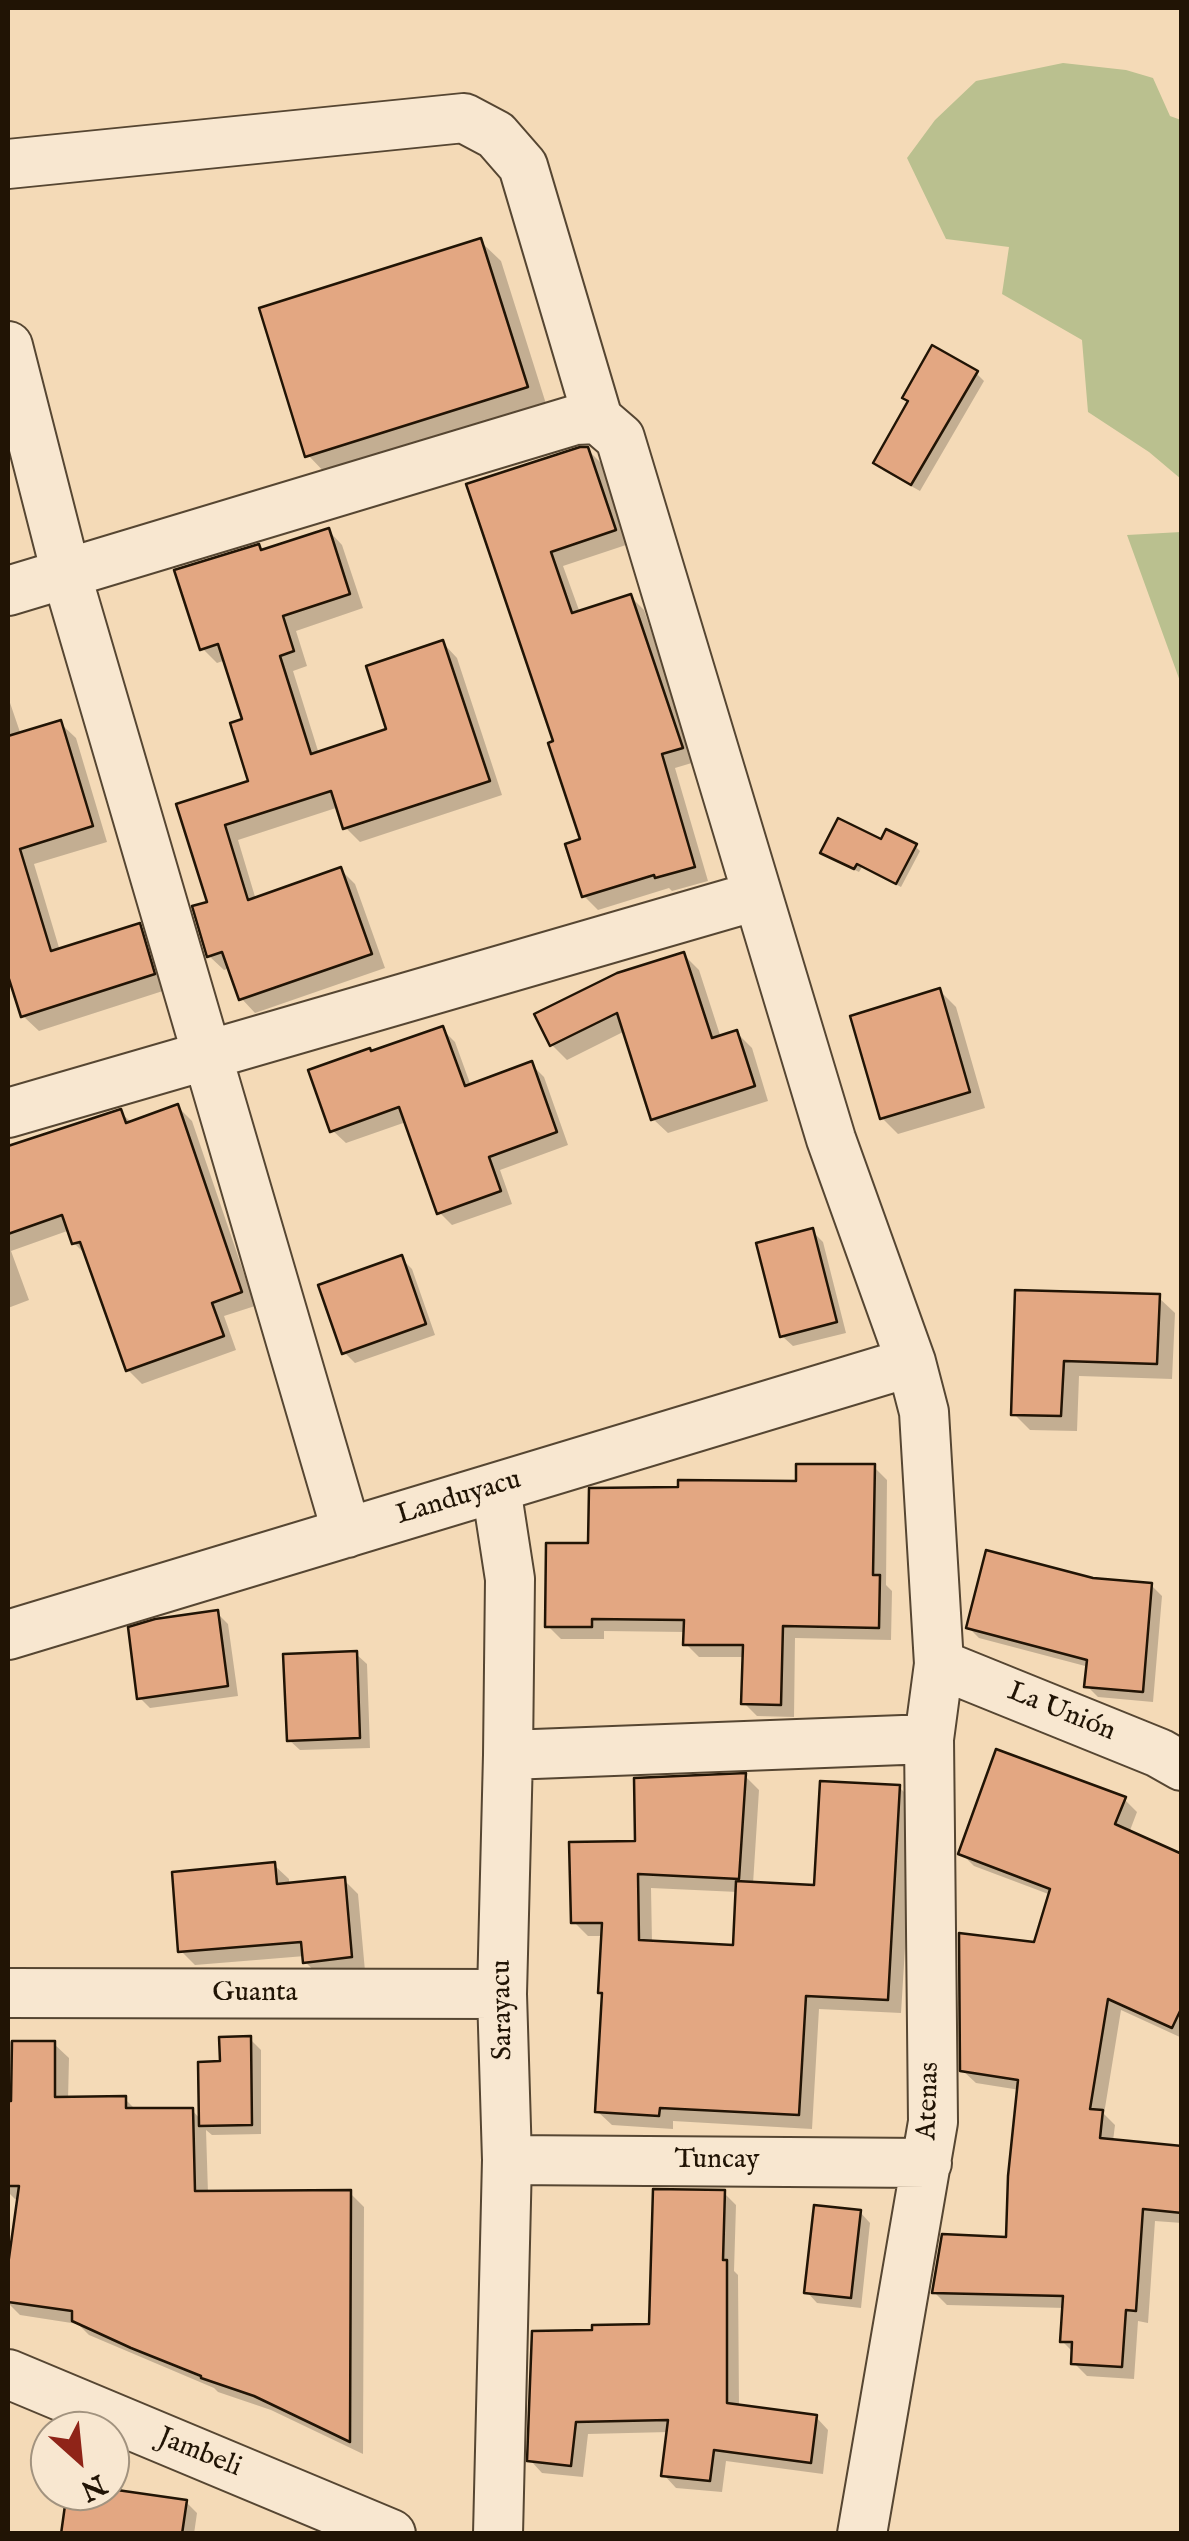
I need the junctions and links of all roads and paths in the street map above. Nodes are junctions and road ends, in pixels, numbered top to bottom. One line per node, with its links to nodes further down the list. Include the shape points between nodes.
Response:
1 (8, 164): 3 (street, Atenas, via 464,118 496,135 523,166)
2 (8, 346): 4 (street)
3 (598, 419): 4 (street, via 575,420); 6 (street, Atenas, via 620,438)
4 (66, 573): 5 (street); 7 (street)
5 (8, 591)
6 (756, 896): 7 (street); 9 (street, Atenas, via 831,1140)
7 (207, 1055): 8 (street); 11 (street)
8 (8, 1113)
9 (911, 1362): 10 (street, Landuyacu); 13 (street, Atenas, via 924,1412)
10 (496, 1488): 11 (street, Landuyacu); 15 (street, Sarayacu, via 510,1579)
11 (347, 1532): 12 (street, Landuyacu)
12 (8, 1635)
13 (939, 1664): 14 (street, Atenas); 16 (street, La Unión)
14 (928, 1740): 15 (street); 20 (street, Atenas)
15 (508, 1755): 18 (street, Sarayacu)
16 (1182, 1766)
17 (8, 1993): 18 (street, Guanta)
18 (502, 1994): 19 (street, Sarayacu)
19 (507, 2160): 20 (street, Tuncay); 23 (street, Sarayacu)
20 (927, 2163): 24 (street, Atenas)
21 (8, 2374): 22 (street, Jambeli)
22 (391, 2534)
23 (498, 2534)
24 (862, 2534)

